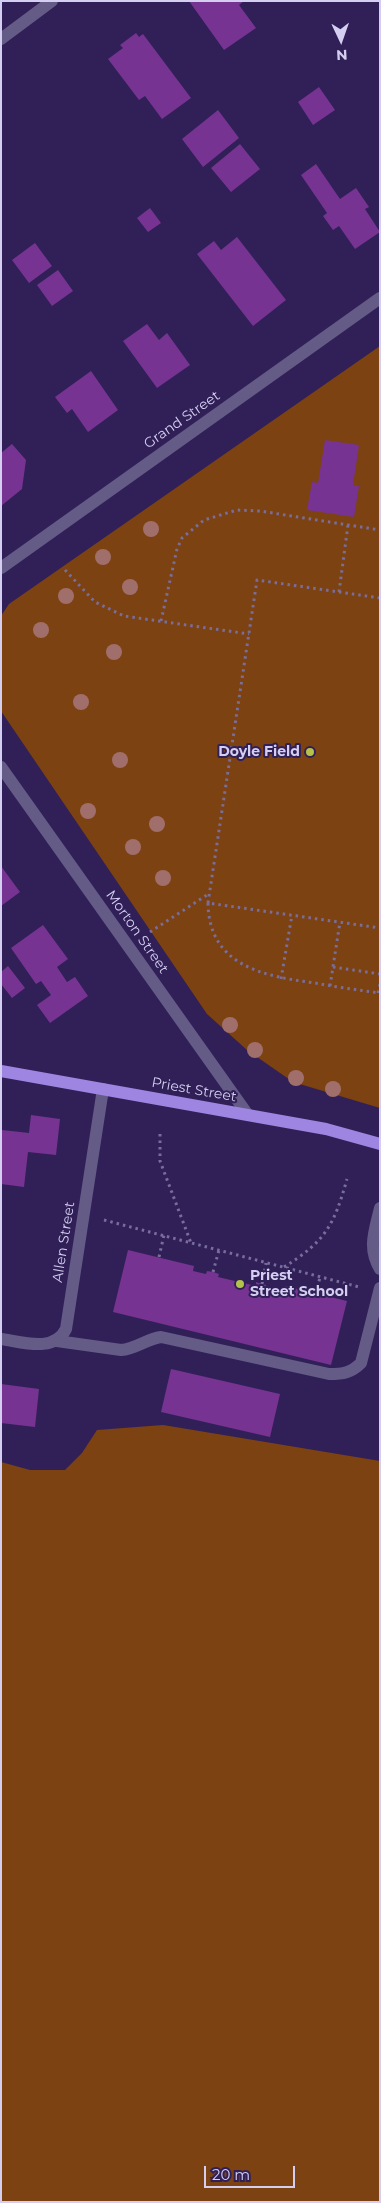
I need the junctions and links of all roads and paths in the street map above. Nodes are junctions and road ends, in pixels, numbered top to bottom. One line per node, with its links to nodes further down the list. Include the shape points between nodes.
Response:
1 (52, 1): 2 (street)
2 (1, 39)
3 (380, 298): 6 (street, Grand Street)
4 (348, 525): 5 (path); 8 (path); 10 (path, via 237,510 204,520 182,538 176,549)
5 (380, 530)
6 (1, 568)
7 (65, 570): 10 (path, via 88,596 110,610 124,616)
8 (339, 592): 9 (path); 11 (path, via 257,580)
9 (380, 598)
10 (161, 622): 11 (path)
11 (249, 634): 13 (path)
12 (1, 766): 27 (street, Morton Street)
13 (210, 893): 14 (path); 18 (path)
14 (208, 903): 15 (path); 21 (path, via 209,925 220,945 238,962)
15 (292, 915): 16 (path); 21 (path)
16 (340, 922): 17 (path); 19 (path)
17 (380, 928)
18 (150, 932)
19 (333, 967): 20 (path); 23 (path)
20 (380, 974)
21 (281, 978): 23 (path)
22 (380, 984): 24 (path)
23 (330, 986): 24 (path)
24 (379, 993)
25 (1, 1071): 26 (main road, Priest Street)
26 (103, 1089): 27 (main road, Priest Street); 32 (street, Allen Street)
27 (248, 1115): 29 (main road, Priest Street, via 326,1129)
28 (160, 1134): 34 (path, via 160,1161)
29 (380, 1144)
30 (347, 1179): 39 (path, via 328,1230 316,1244)
31 (380, 1208): 36 (street, via 371,1244)
32 (84, 1214): 33 (path); 47 (street, Allen Street, via 66,1329)
33 (164, 1235): 34 (path); 37 (path)
34 (192, 1243): 35 (path)
35 (218, 1250): 38 (path); 41 (path)
36 (376, 1254): 40 (street)
37 (159, 1258)
38 (266, 1262): 39 (path); 43 (path)
39 (283, 1267): 42 (path)
40 (380, 1269)
41 (213, 1272)
42 (320, 1277): 44 (path); 45 (path)
43 (262, 1284)
44 (379, 1290): 47 (street, via 362,1363 353,1371 341,1374 161,1337 121,1350)
45 (316, 1294)
46 (1, 1339): 47 (street, via 38,1344)
47 (57, 1341)

